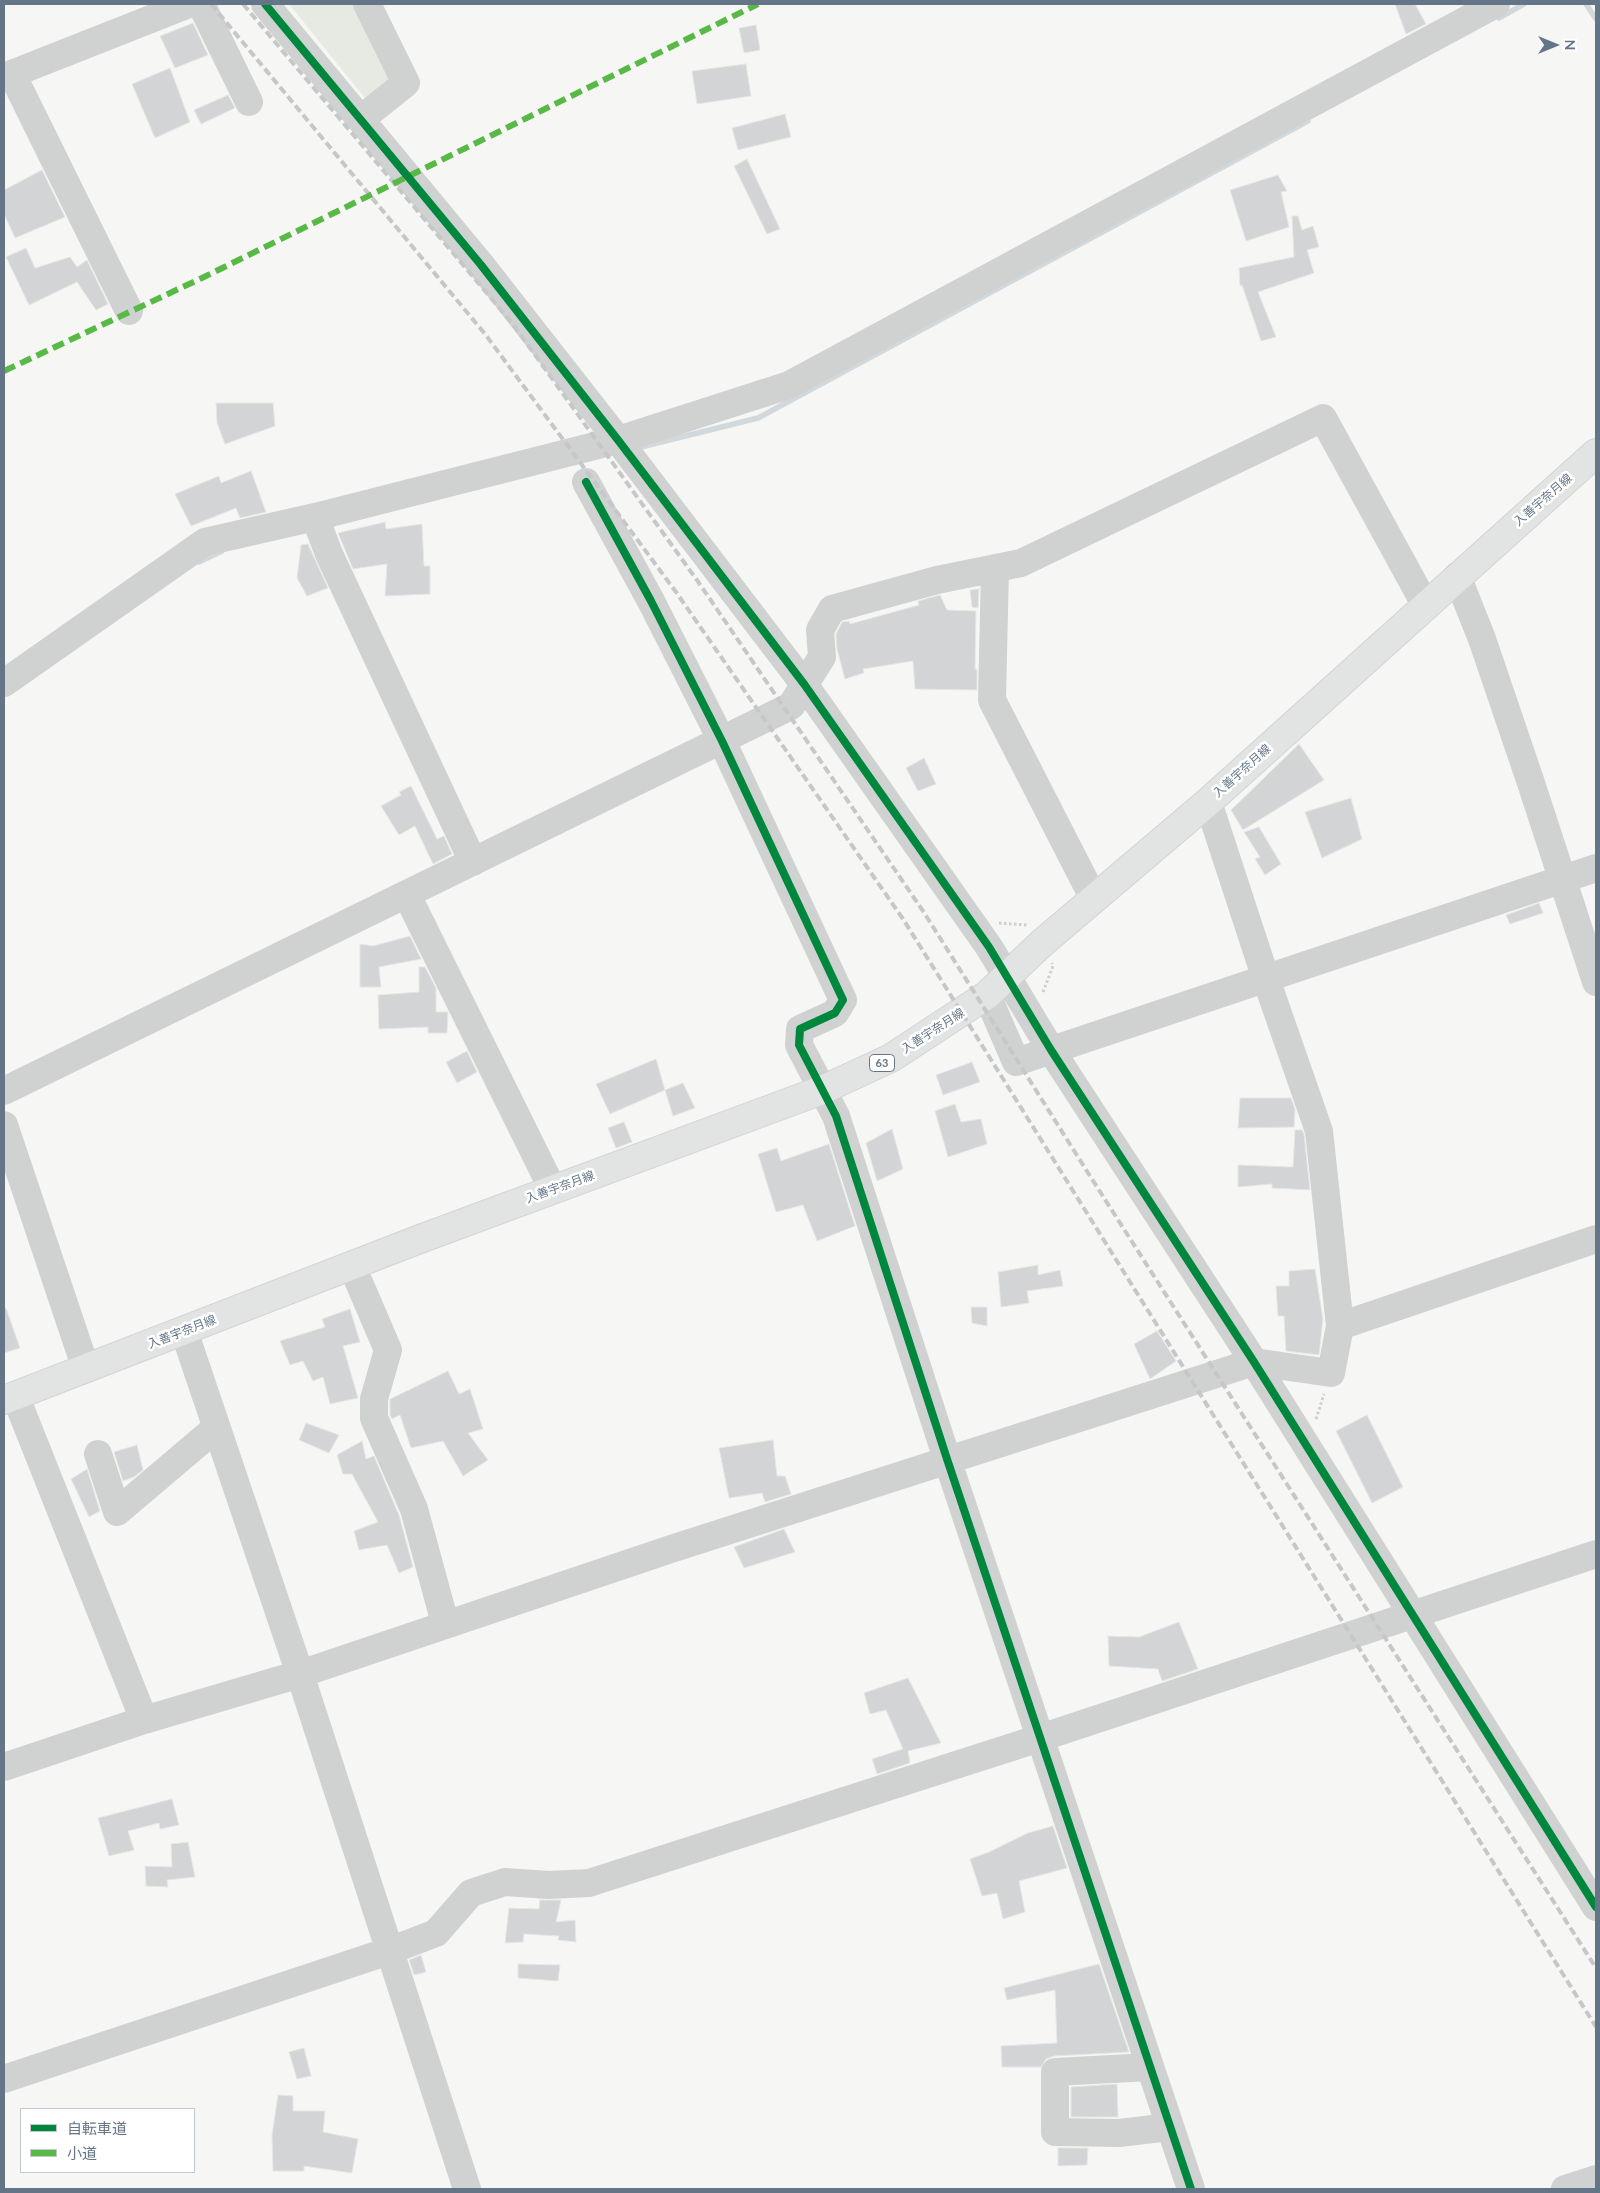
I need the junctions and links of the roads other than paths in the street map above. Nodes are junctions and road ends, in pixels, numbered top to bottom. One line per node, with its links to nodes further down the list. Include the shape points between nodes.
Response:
1 (189, 4): 6 (street)
2 (201, 4): 7 (street)
3 (265, 4): 8 (street)
4 (367, 4): 8 (street, via 406,83)
5 (1496, 4): 10 (street, via 789,385)
6 (8, 76): 9 (street)
7 (249, 102)
8 (361, 120): 10 (street, via 481,264)
9 (129, 311)
10 (618, 440): 13 (street); 18 (street)
11 (1596, 453): 15 (main road, 入善宇奈月線 / 63)
12 (586, 482): 19 (street)
13 (315, 517): 17 (street, via 205,542); 21 (street, via 329,554)
14 (996, 568): 16 (street, via 1021,563 1322,418); 18 (street, via 937,580 832,609 820,630 822,657); 25 (street, via 992,700)
15 (1457, 576): 16 (main road, 入善宇奈月線 / 63); 23 (street, via 1482,639)
16 (1426, 606): 20 (main road, 入善宇奈月線 / 63)
17 (4, 683)
18 (804, 684): 19 (street, via 791,706); 26 (street)
19 (722, 741): 21 (street); 31 (street, via 843,1000 835,1013 800,1029 799,1045)
20 (1208, 802): 25 (main road, 入善宇奈月線 / 63); 27 (street)
21 (473, 862): 24 (street)
22 (1596, 868): 23 (street)
23 (1563, 880): 27 (street); 28 (street)
24 (407, 895): 32 (street); 34 (street)
25 (1094, 898): 26 (main road, 入善宇奈月線 / 63)
26 (1008, 976): 29 (main road, 入善宇奈月線 / 63); 30 (street)
27 (1266, 979): 30 (street); 37 (street, via 1319,1131)
28 (1596, 982)
29 (987, 995): 30 (street, via 1016,1062); 31 (main road, 入善宇奈月線 / 63, via 891,1058)
30 (1051, 1050): 39 (street)
31 (822, 1090): 34 (main road, 入善宇奈月線 / 63); 44 (street, via 836,1116)
32 (4, 1091)
33 (4, 1125): 40 (street)
34 (553, 1190): 36 (main road, 入善宇奈月線 / 63)
35 (1596, 1239): 37 (street)
36 (352, 1266): 38 (main road, 入善宇奈月線 / 63); 47 (street, via 388,1350 374,1399 374,1418 414,1509)
37 (1340, 1326): 39 (street, via 1331,1373)
38 (184, 1331): 40 (main road, 入善宇奈月線 / 63); 42 (street)
39 (1254, 1362): 44 (street); 46 (street)
40 (86, 1369): 41 (main road, 入善宇奈月線 / 63)
41 (10, 1397): 49 (street)
42 (216, 1428): 43 (street, via 117,1512); 48 (street)
43 (98, 1454)
44 (947, 1459): 47 (street); 50 (street)
45 (1596, 1554): 46 (street)
46 (1413, 1614): 50 (street); 52 (street)
47 (445, 1623): 48 (street)
48 (300, 1674): 49 (street); 53 (street)
49 (144, 1720): 51 (street)
50 (1040, 1738): 53 (street, via 589,1883 506,1882 471,1893 436,1933); 54 (street)
51 (4, 1767)
52 (1596, 1907)
53 (389, 1951): 55 (street); 58 (street)
54 (1150, 2067): 56 (street); 56 (street, via 1055,2072 1055,2132 1119,2134)
55 (4, 2079)
56 (1170, 2127): 59 (street)
57 (1596, 2179): 60 (street)
58 (468, 2189)
59 (1191, 2189)
60 (1565, 2189)

